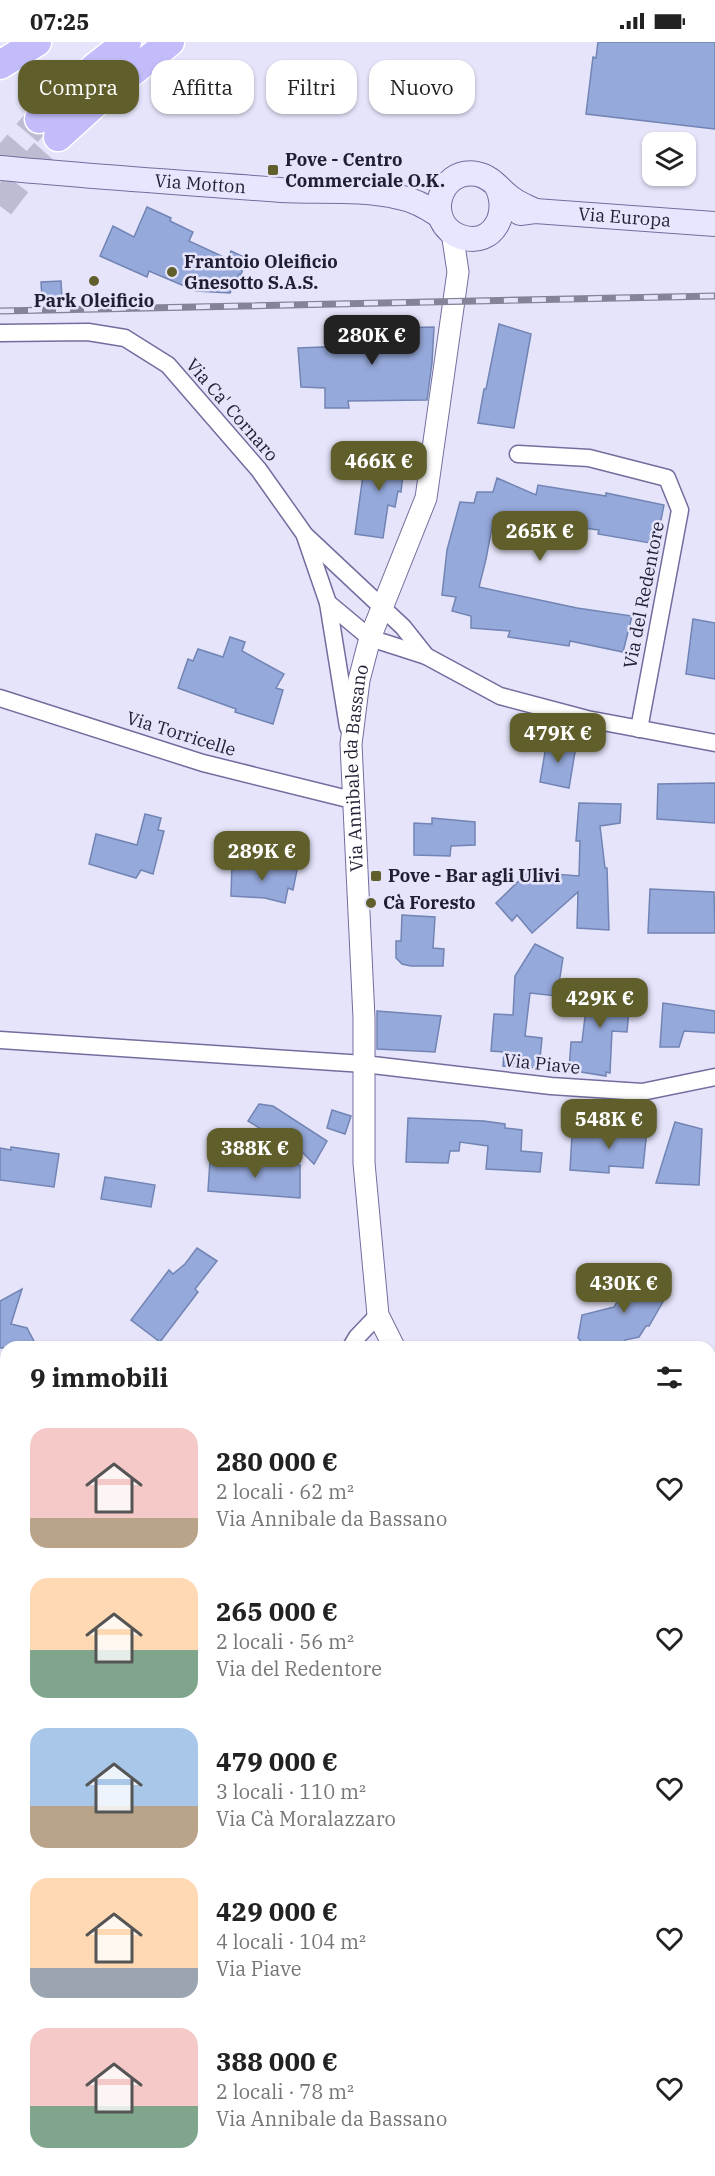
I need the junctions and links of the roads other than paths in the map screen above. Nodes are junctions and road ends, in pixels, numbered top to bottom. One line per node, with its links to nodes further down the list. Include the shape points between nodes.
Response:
1 (37, 42): 4 (highway)
2 (127, 42): 3 (highway, via 95,67 48,128 111,89)
3 (170, 42)
4 (0, 65)
5 (0, 168): 8 (main road, Via Motton)
6 (496, 185): 7 (main road, Via Europa, via 474,173 458,176); 9 (main road, Via Europa); 14 (main road, via 503,213)
7 (444, 186): 8 (main road, Via Motton); 12 (main road, via 438,207)
8 (401, 197): 12 (main road, Via Motton, via 424,205)
9 (535, 211): 11 (main road, Via Europa); 14 (main road, Via Europa, via 517,214)
10 (715, 212): 11 (street)
11 (691, 223): 13 (main road, Via Europa)
12 (446, 224): 14 (main road, Via Europa, via 469,238); 15 (street, Via Annibale da Bassano)
13 (715, 224)
14 (492, 229): 15 (street, Via Annibale da Bassano)
15 (458, 272): 20 (street, Via Annibale da Bassano, via 426,498)
16 (0, 333): 18 (street, Via Ca' Cornaro, via 88,332 125,338 168,365 259,470)
17 (518, 454): 24 (street, Via del Redentore, via 589,458 667,478 680,510)
18 (305, 535): 19 (street, Via Ca' Cornaro); 20 (street, Via Ca' Cornaro)
19 (328, 603): 21 (street); 26 (street, Via Ca' Cornaro)
20 (381, 608): 21 (street, Via Annibale da Bassano); 22 (street, Via Ca' Cornaro, via 403,627)
21 (370, 638): 22 (street); 26 (street, Via Annibale da Bassano, via 359,680)
22 (426, 656): 24 (street, via 500,696)
23 (0, 698): 27 (street, Via Torricelle, via 203,763)
24 (639, 729): 25 (street)
25 (715, 743)
26 (351, 744): 27 (street, Via Annibale da Bassano)
27 (352, 800): 29 (street, Via Annibale da Bassano)
28 (0, 1040): 29 (street)
29 (364, 1064): 30 (street, Via Piave, via 551,1086 642,1092); 31 (street, Via Annibale da Bassano, via 364,1163)
30 (715, 1077)
31 (378, 1315): 32 (street); 33 (street, Via Annibale da Bassano)
32 (355, 1341)
33 (391, 1341)

